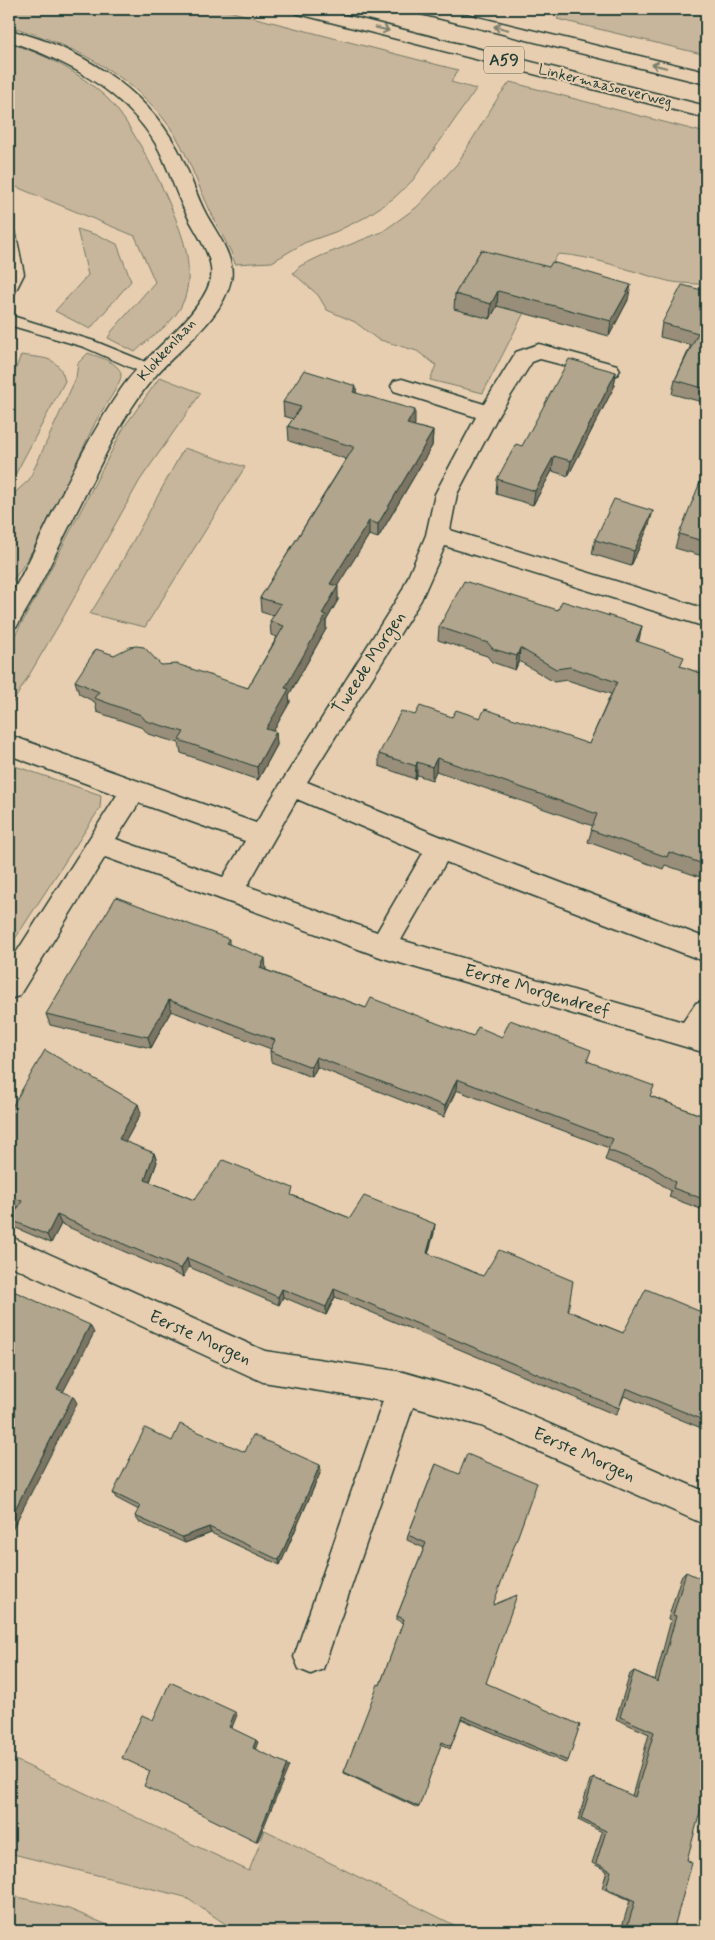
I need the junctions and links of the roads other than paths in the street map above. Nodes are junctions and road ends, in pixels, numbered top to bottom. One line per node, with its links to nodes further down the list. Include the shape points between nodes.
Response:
1 (301, 9): 5 (main road, Linkermaasoeverweg / A59, one-way to 5)
2 (423, 9): 4 (main road, Linkermaasoeverweg / A59, one-way to 2)
3 (9, 35): 9 (main road, Klokkenlaan, via 68,58 134,104 162,139 222,268 221,281 206,307)
4 (706, 78)
5 (706, 112)
6 (9, 236): 7 (lane, via 17,274)
7 (9, 292)
8 (9, 320): 9 (lane, via 89,344)
9 (148, 369): 15 (main road, Klokkenlaan, via 115,414)
10 (609, 370): 12 (main road, Tweede Morgen, via 539,351 524,357)
11 (402, 386): 12 (main road)
12 (489, 413): 13 (main road, Tweede Morgen, via 446,494)
13 (438, 535): 14 (main road); 17 (main road, Tweede Morgen, via 413,594)
14 (706, 618)
15 (9, 620)
16 (9, 745): 18 (main road)
17 (291, 786): 19 (main road); 21 (main road)
18 (133, 791): 19 (main road); 20 (main road)
19 (261, 836): 22 (main road)
20 (99, 844): 22 (main road, Eerste Morgendreef); 25 (main road)
21 (440, 848): 23 (main road); 24 (main road)
22 (230, 890): 23 (main road, Eerste Morgendreef)
23 (383, 946): 27 (main road, Eerste Morgendreef)
24 (706, 950)
25 (9, 987)
26 (706, 1012): 27 (main road, Eerste Morgendreef)
27 (698, 1038)
28 (9, 1250): 29 (main road, Eerste Morgen, via 263,1366)
29 (403, 1388): 30 (main road, Eerste Morgen, via 483,1411); 31 (main road)
30 (706, 1509)
31 (311, 1657)

